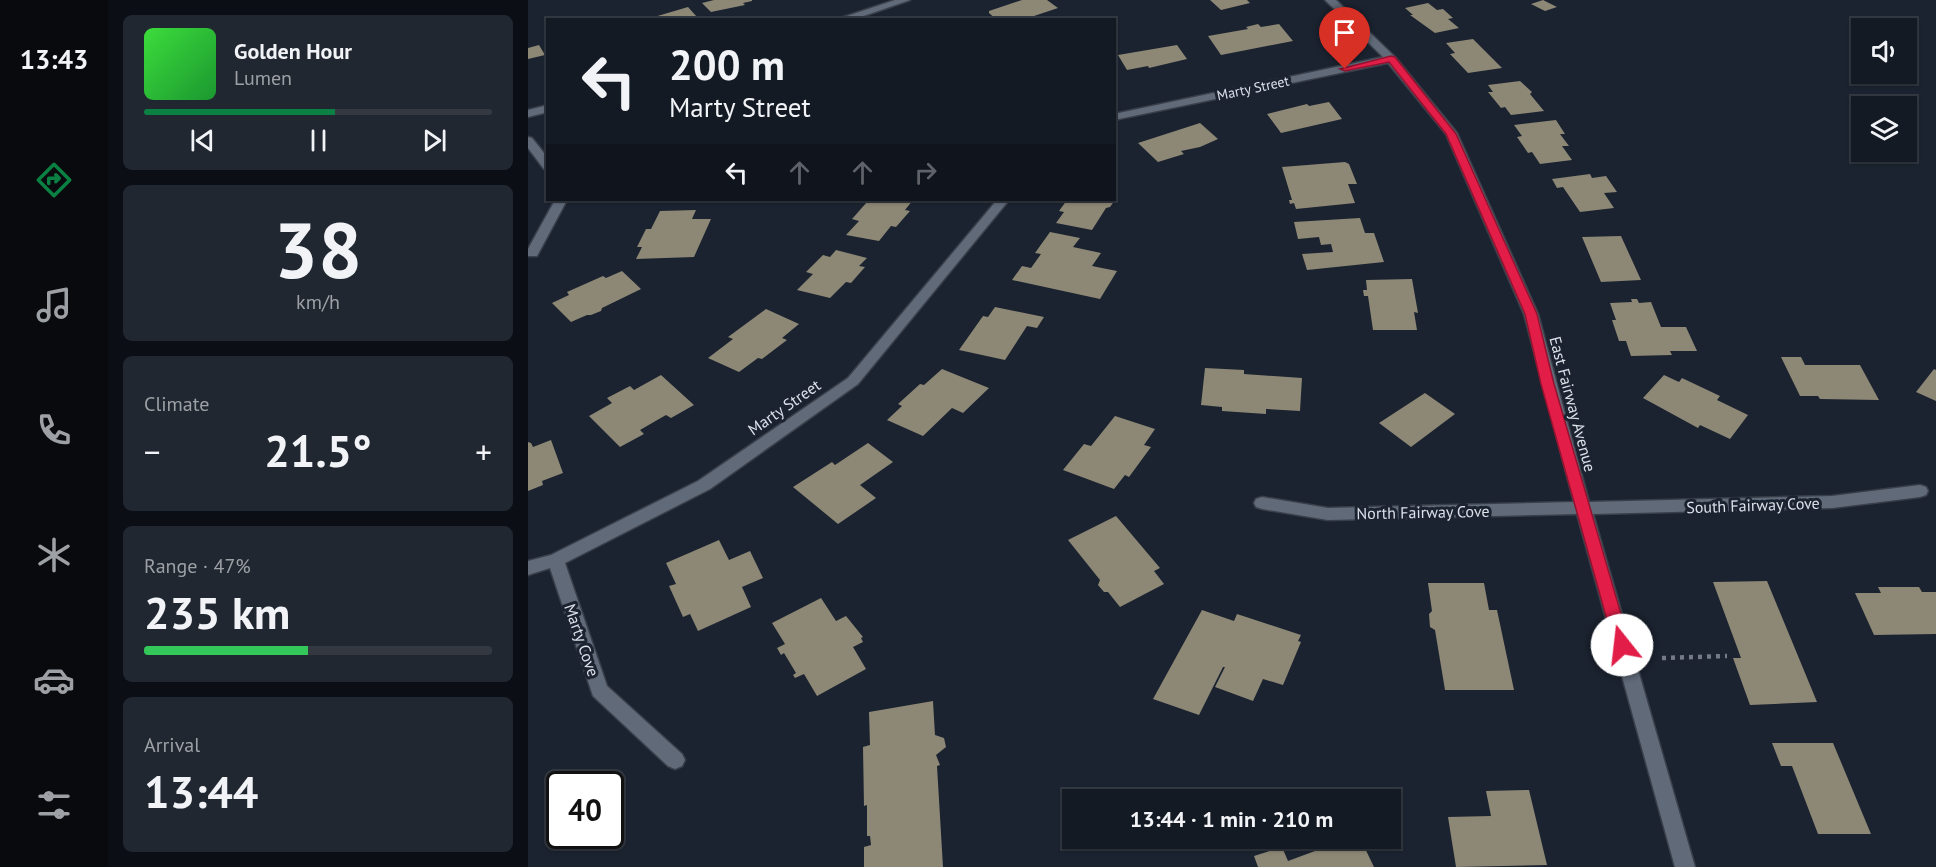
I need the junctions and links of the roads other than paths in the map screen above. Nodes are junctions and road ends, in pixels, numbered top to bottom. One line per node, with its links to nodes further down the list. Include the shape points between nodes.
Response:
1 (905, 0): 3 (street)
2 (1330, 0): 4 (street, East Fairway Avenue)
3 (846, 18)
4 (1391, 59): 7 (street, Marty Street); 15 (street, East Fairway Avenue, via 1451,134 1484,203 1531,314)
5 (546, 109): 6 (street)
6 (528, 114)
7 (1116, 117)
8 (528, 140): 9 (street)
9 (546, 164)
10 (560, 201): 12 (street)
11 (1002, 201): 16 (street, Marty Street, via 853,381 704,485)
12 (532, 253)
13 (1920, 491): 15 (street, South Fairway Cove, via 1832,502)
14 (1262, 502): 15 (street, North Fairway Cove, via 1328,514)
15 (1584, 510): 19 (street, East Fairway Avenue)
16 (555, 560): 17 (street, Marty Street); 18 (street, Marty Cove, via 599,690)
17 (528, 568)
18 (675, 760)
19 (1685, 867)

